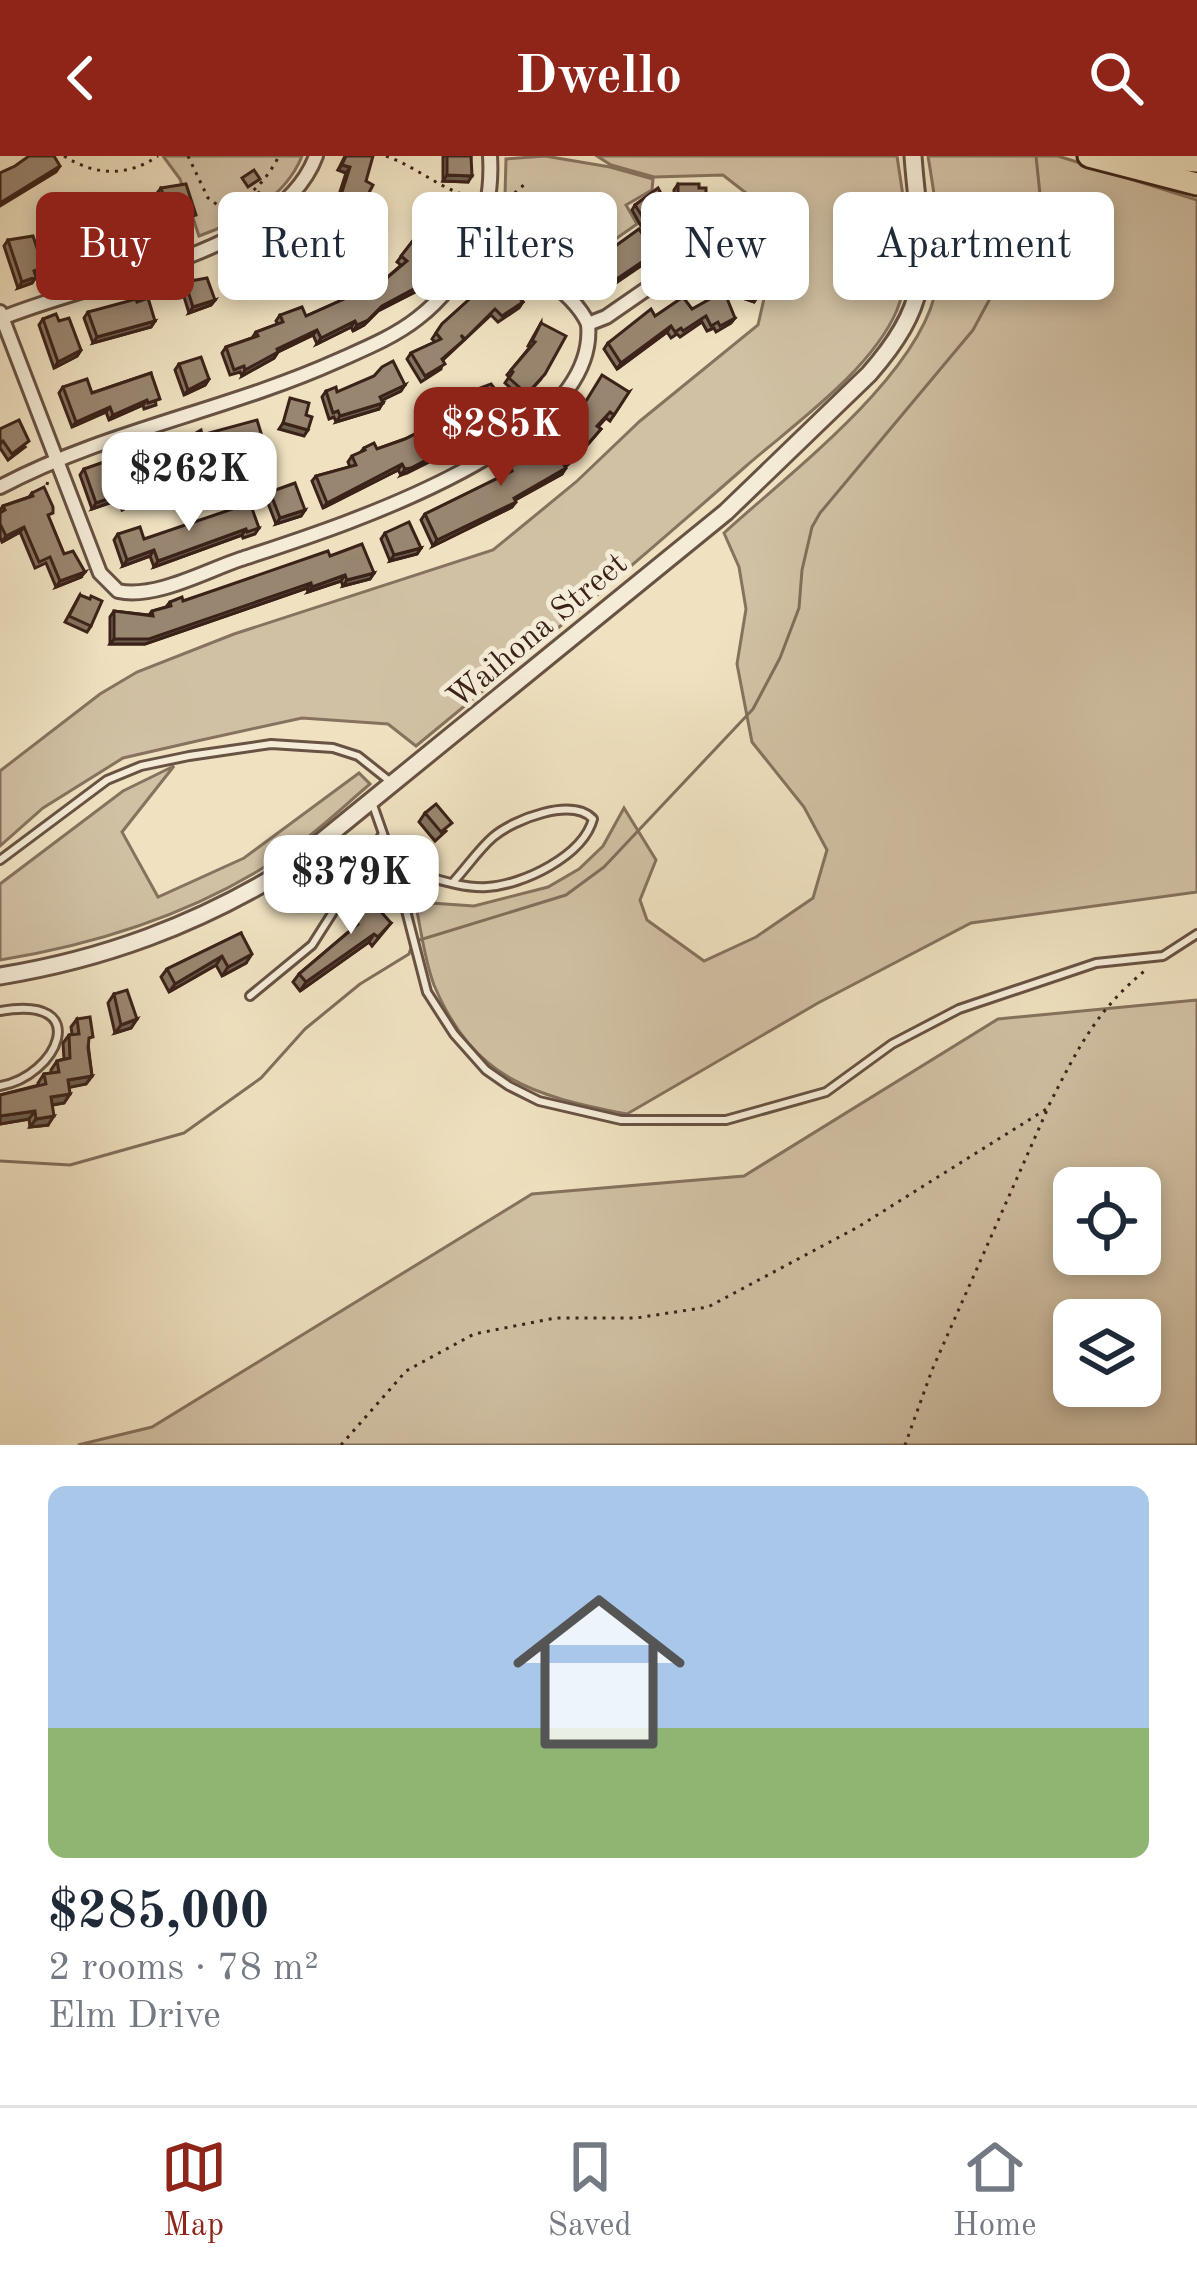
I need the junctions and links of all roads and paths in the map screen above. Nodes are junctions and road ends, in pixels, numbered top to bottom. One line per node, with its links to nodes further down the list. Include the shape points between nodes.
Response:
1 (64, 156): 2 (path, via 111,173)
2 (158, 156)
3 (188, 156): 20 (path)
4 (279, 156): 12 (path)
5 (316, 156): 24 (street, via 291,198 244,232)
6 (386, 156): 17 (path)
7 (490, 156): 18 (street)
8 (913, 156): 28 (street, Waihona Street, via 922,274 891,350 726,512)
9 (1089, 156): 14 (highway)
10 (1133, 156): 11 (highway)
11 (1197, 160)
12 (264, 182): 15 (path); 16 (path)
13 (525, 184): 19 (path)
14 (1197, 184)
15 (250, 192)
16 (259, 192)
17 (454, 192)
18 (489, 192)
19 (520, 192)
20 (218, 204)
21 (641, 292): 25 (street)
22 (437, 300): 26 (street, via 397,332 269,389)
23 (571, 300): 25 (street)
24 (1, 316): 26 (street)
25 (588, 324): 26 (street, via 587,350 566,391 502,448 354,519 146,591 122,592 105,580)
26 (57, 462): 27 (street)
27 (0, 487)
28 (394, 785): 29 (street, Waihona Street); 31 (lane, via 358,756 333,748 271,744 189,756 107,780)
29 (372, 803): 30 (lane); 36 (street, Waihona Street, via 286,870 175,929 121,950)
30 (382, 835): 32 (lane); 37 (lane, via 312,945)
31 (0, 860)
32 (395, 868): 33 (lane); 35 (lane, via 427,992 486,1070 539,1101 621,1120 726,1120 826,1092 959,1009 1096,963)
33 (454, 881): 33 (lane, via 485,888 547,868 580,842 593,819 572,810 525,818 495,835)
34 (1197, 934): 35 (lane)
35 (1163, 956): 40 (path, via 1112,997)
36 (0, 976)
37 (250, 996)
38 (0, 1011): 39 (lane, via 38,1007 52,1014 58,1039 23,1082)
39 (0, 1086)
40 (1048, 1108): 41 (path, via 708,1307 554,1318 474,1334 406,1371); 42 (path)
41 (341, 1445)
42 (905, 1445)

